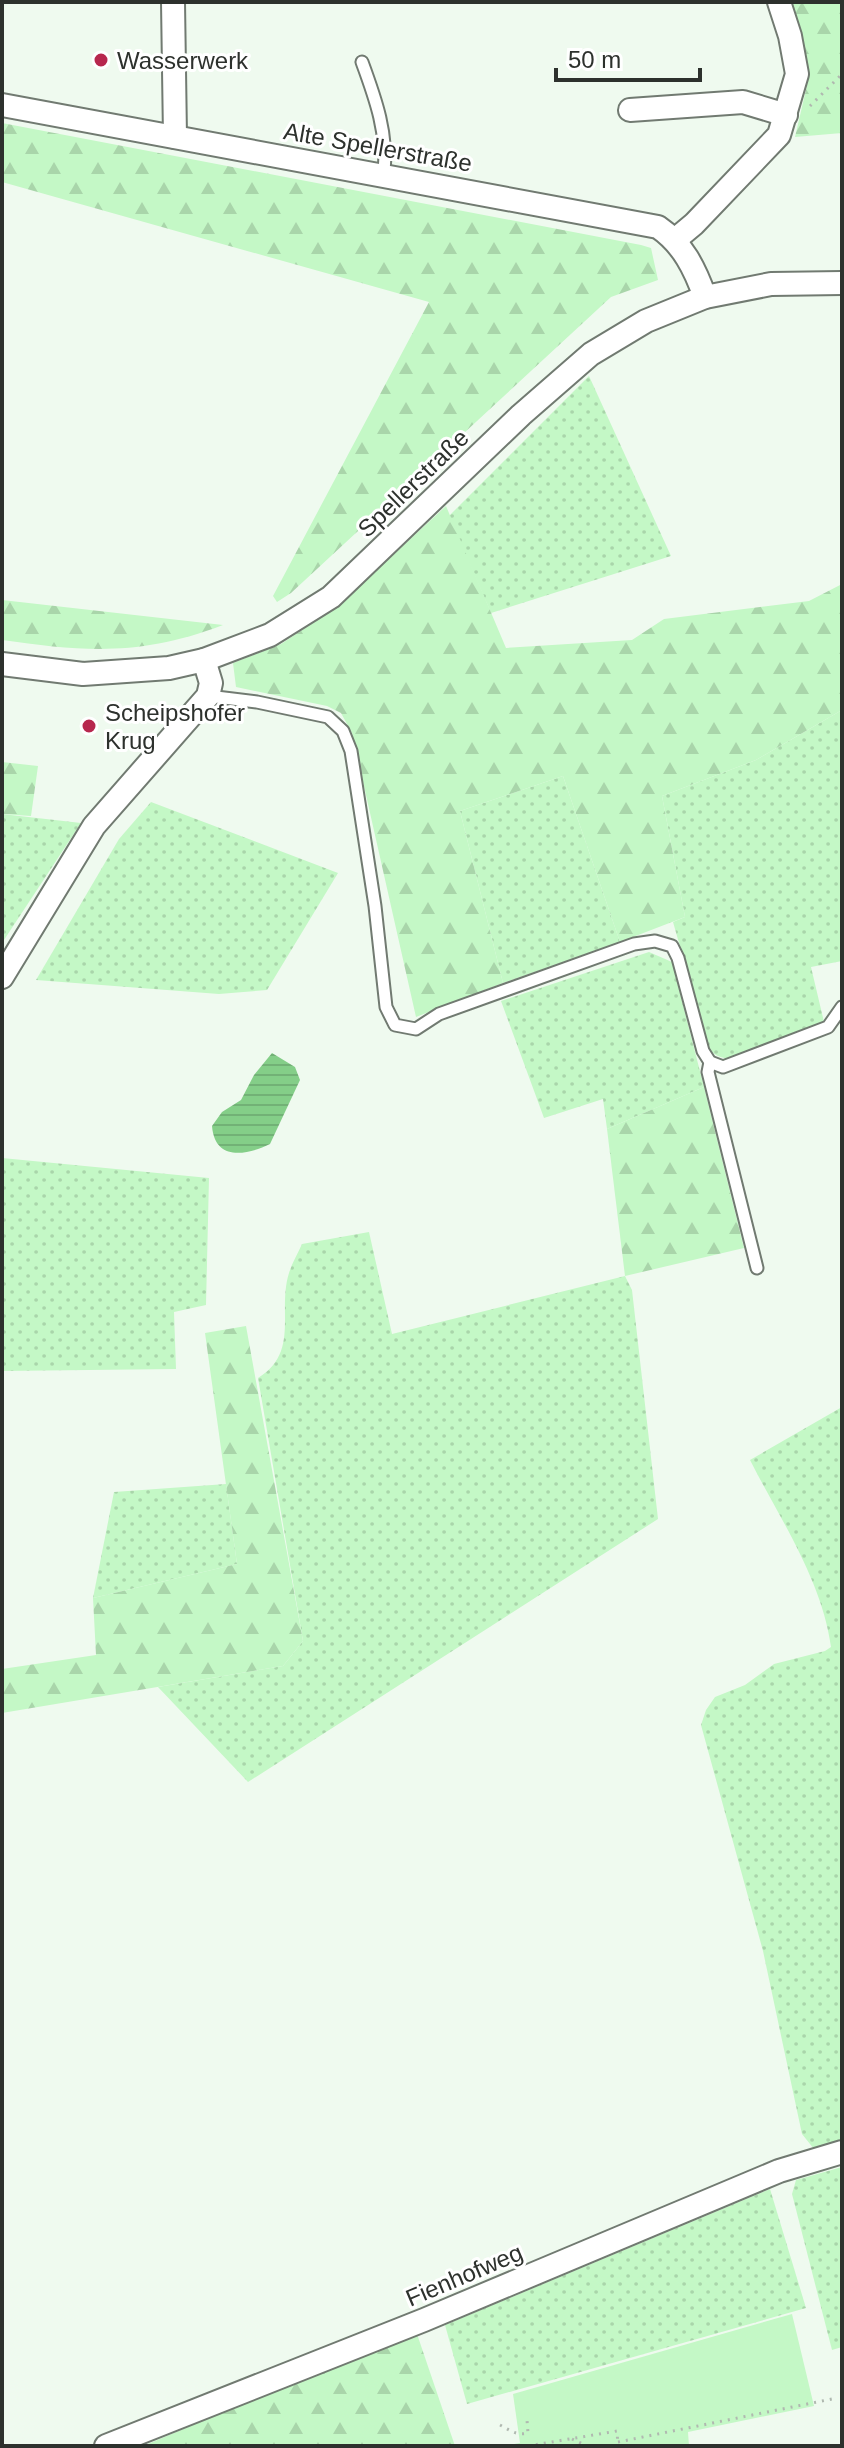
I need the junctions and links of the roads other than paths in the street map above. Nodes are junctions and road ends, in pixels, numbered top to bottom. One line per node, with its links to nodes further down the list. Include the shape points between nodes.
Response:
1 (173, 2): 7 (street)
2 (779, 2): 6 (street, via 797,74)
3 (362, 62): 8 (lane, via 384,130)
4 (2, 105): 7 (street, Alte Spellerstraße)
5 (630, 110): 6 (street, via 743,102)
6 (786, 115): 9 (street, via 779,135)
7 (175, 137): 8 (street, Alte Spellerstraße)
8 (384, 174): 9 (street, Alte Spellerstraße, via 628,219 658,227)
9 (676, 239): 11 (street)
10 (842, 283): 11 (street, Spellerstraße, via 771,284)
11 (705, 297): 12 (street, Spellerstraße, via 646,321 591,354 331,597 270,635)
12 (204, 660): 13 (street, Spellerstraße, via 83,674); 14 (street, via 211,683)
13 (2, 664)
14 (208, 696): 15 (street, via 94,826); 17 (lane, via 328,717 343,731 351,751 386,1007 395,1025 416,1029 439,1014 655,941 672,946 678,958)
15 (2, 977)
16 (842, 1007): 17 (lane, via 828,1027 723,1067)
17 (710, 1062): 18 (lane, via 708,1072)
18 (757, 1268)
19 (842, 2152): 20 (street, Fienhofweg, via 779,2171)
20 (106, 2446)

